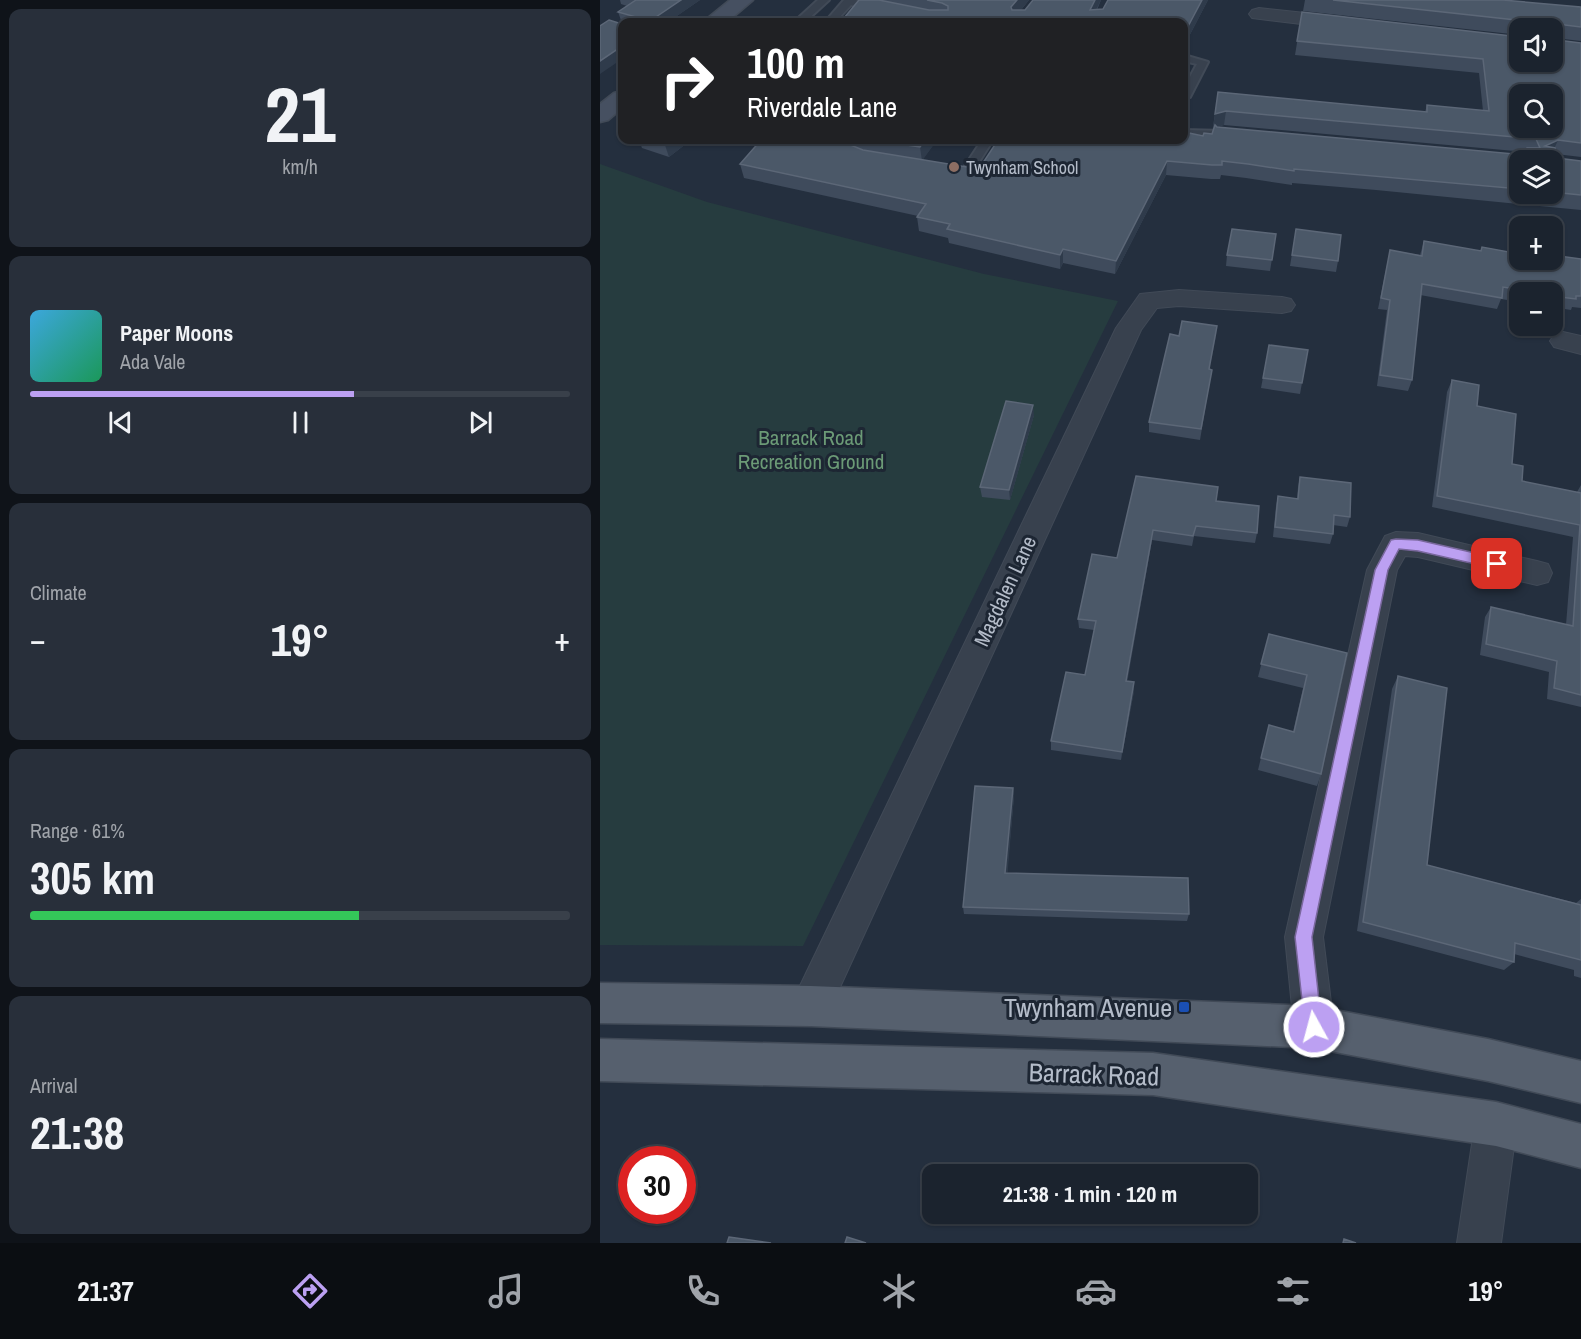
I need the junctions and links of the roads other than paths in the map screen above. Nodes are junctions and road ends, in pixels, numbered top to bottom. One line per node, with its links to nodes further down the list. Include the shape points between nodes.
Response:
1 (743, 0): 6 (street)
2 (824, 0): 7 (lane)
3 (850, 1): 4 (lane); 8 (lane)
4 (893, 11)
5 (1259, 14): 9 (street)
6 (720, 18)
7 (804, 18)
8 (835, 18)
9 (1365, 26)
10 (1188, 59): 11 (lane, via 1203,62)
11 (1188, 90)
12 (618, 101): 13 (street)
13 (600, 115)
14 (1188, 133): 15 (lane)
15 (1224, 134): 16 (street)
16 (1248, 136)
17 (984, 144): 18 (lane, via 966,173)
18 (932, 168)
19 (1282, 305): 22 (street, Magdalen Lane, via 1179,298 1149,300 1128,328)
20 (1537, 573): 23 (street, via 1396,544 1382,570 1304,937)
21 (600, 1003): 22 (main road)
22 (811, 1006): 23 (main road)
23 (1314, 1027): 25 (main road)
24 (600, 1060): 26 (main road, Barrack Road, via 1153,1074)
25 (1581, 1082)
26 (1496, 1124): 27 (main road, Barrack Road); 28 (street)
27 (1581, 1146)
28 (1479, 1243)

